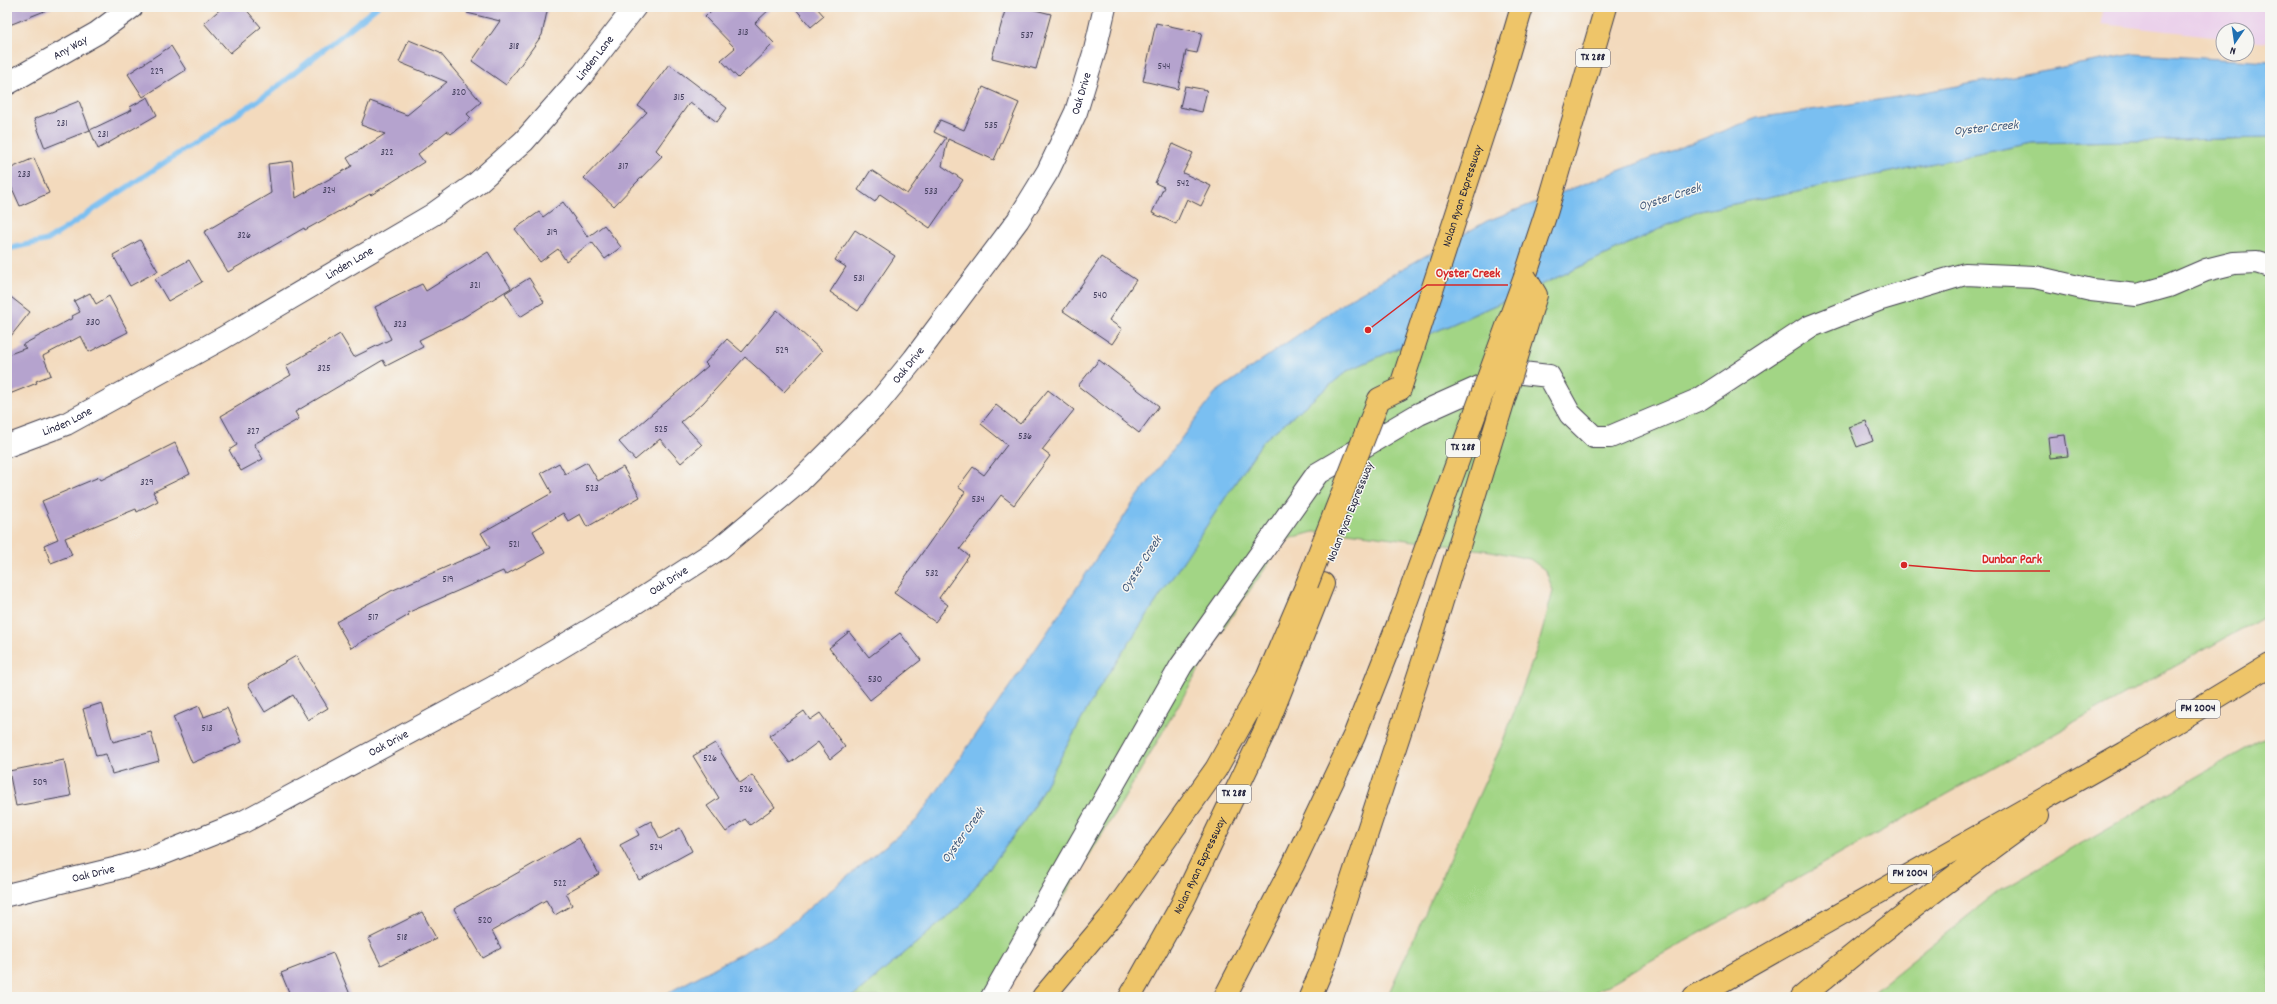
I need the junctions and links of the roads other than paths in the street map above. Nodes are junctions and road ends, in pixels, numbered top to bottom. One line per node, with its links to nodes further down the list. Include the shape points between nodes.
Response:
1 (132, 7): 6 (street, Any Way, via 97,33)
2 (635, 7): 9 (street, Linden Lane, via 584,74 524,141 477,183 432,215 223,338 73,420)
3 (1105, 7): 13 (street, Oak Drive, via 1076,112 1048,171 1018,220 878,403 799,482 720,548 632,605 494,687 243,822 152,858)
4 (1522, 7): 10 (main road, Nolan Ryan Expressway, bridge, via 1400,389 1379,399)
5 (1606, 7): 8 (main road, TX 288, via 1578,108)
6 (7, 84)
7 (2270, 266): 14 (street, via 2258,262 2234,263 2206,270 2169,286 2137,294 2091,290 2035,277 1965,274 1878,300 1809,327 1700,399 1610,437 1594,437 1570,414 1549,376 1513,372 1419,414 1317,474 1181,666)
8 (1525, 277): 17 (main road, TX 288, bridge, via 1400,619 1354,736 1293,865); 18 (main road, bridge, via 1536,294 1431,637 1325,962)
9 (7, 446)
10 (1315, 584): 15 (main road, via 1216,769 1112,915); 16 (main road, Nolan Ryan Expressway / TX 288, via 1265,730 1182,904)
11 (2270, 664): 12 (main road, FM 2004 / FM 2004)
12 (2126, 752): 19 (main road, FM 2004 / FM 2004); 20 (main road, FM 2004 / FM 2004, via 1943,884)
13 (7, 895)
14 (992, 997)
15 (1044, 997)
16 (1130, 997)
17 (1225, 997)
18 (1310, 997)
19 (1694, 997)
20 (1802, 997)

